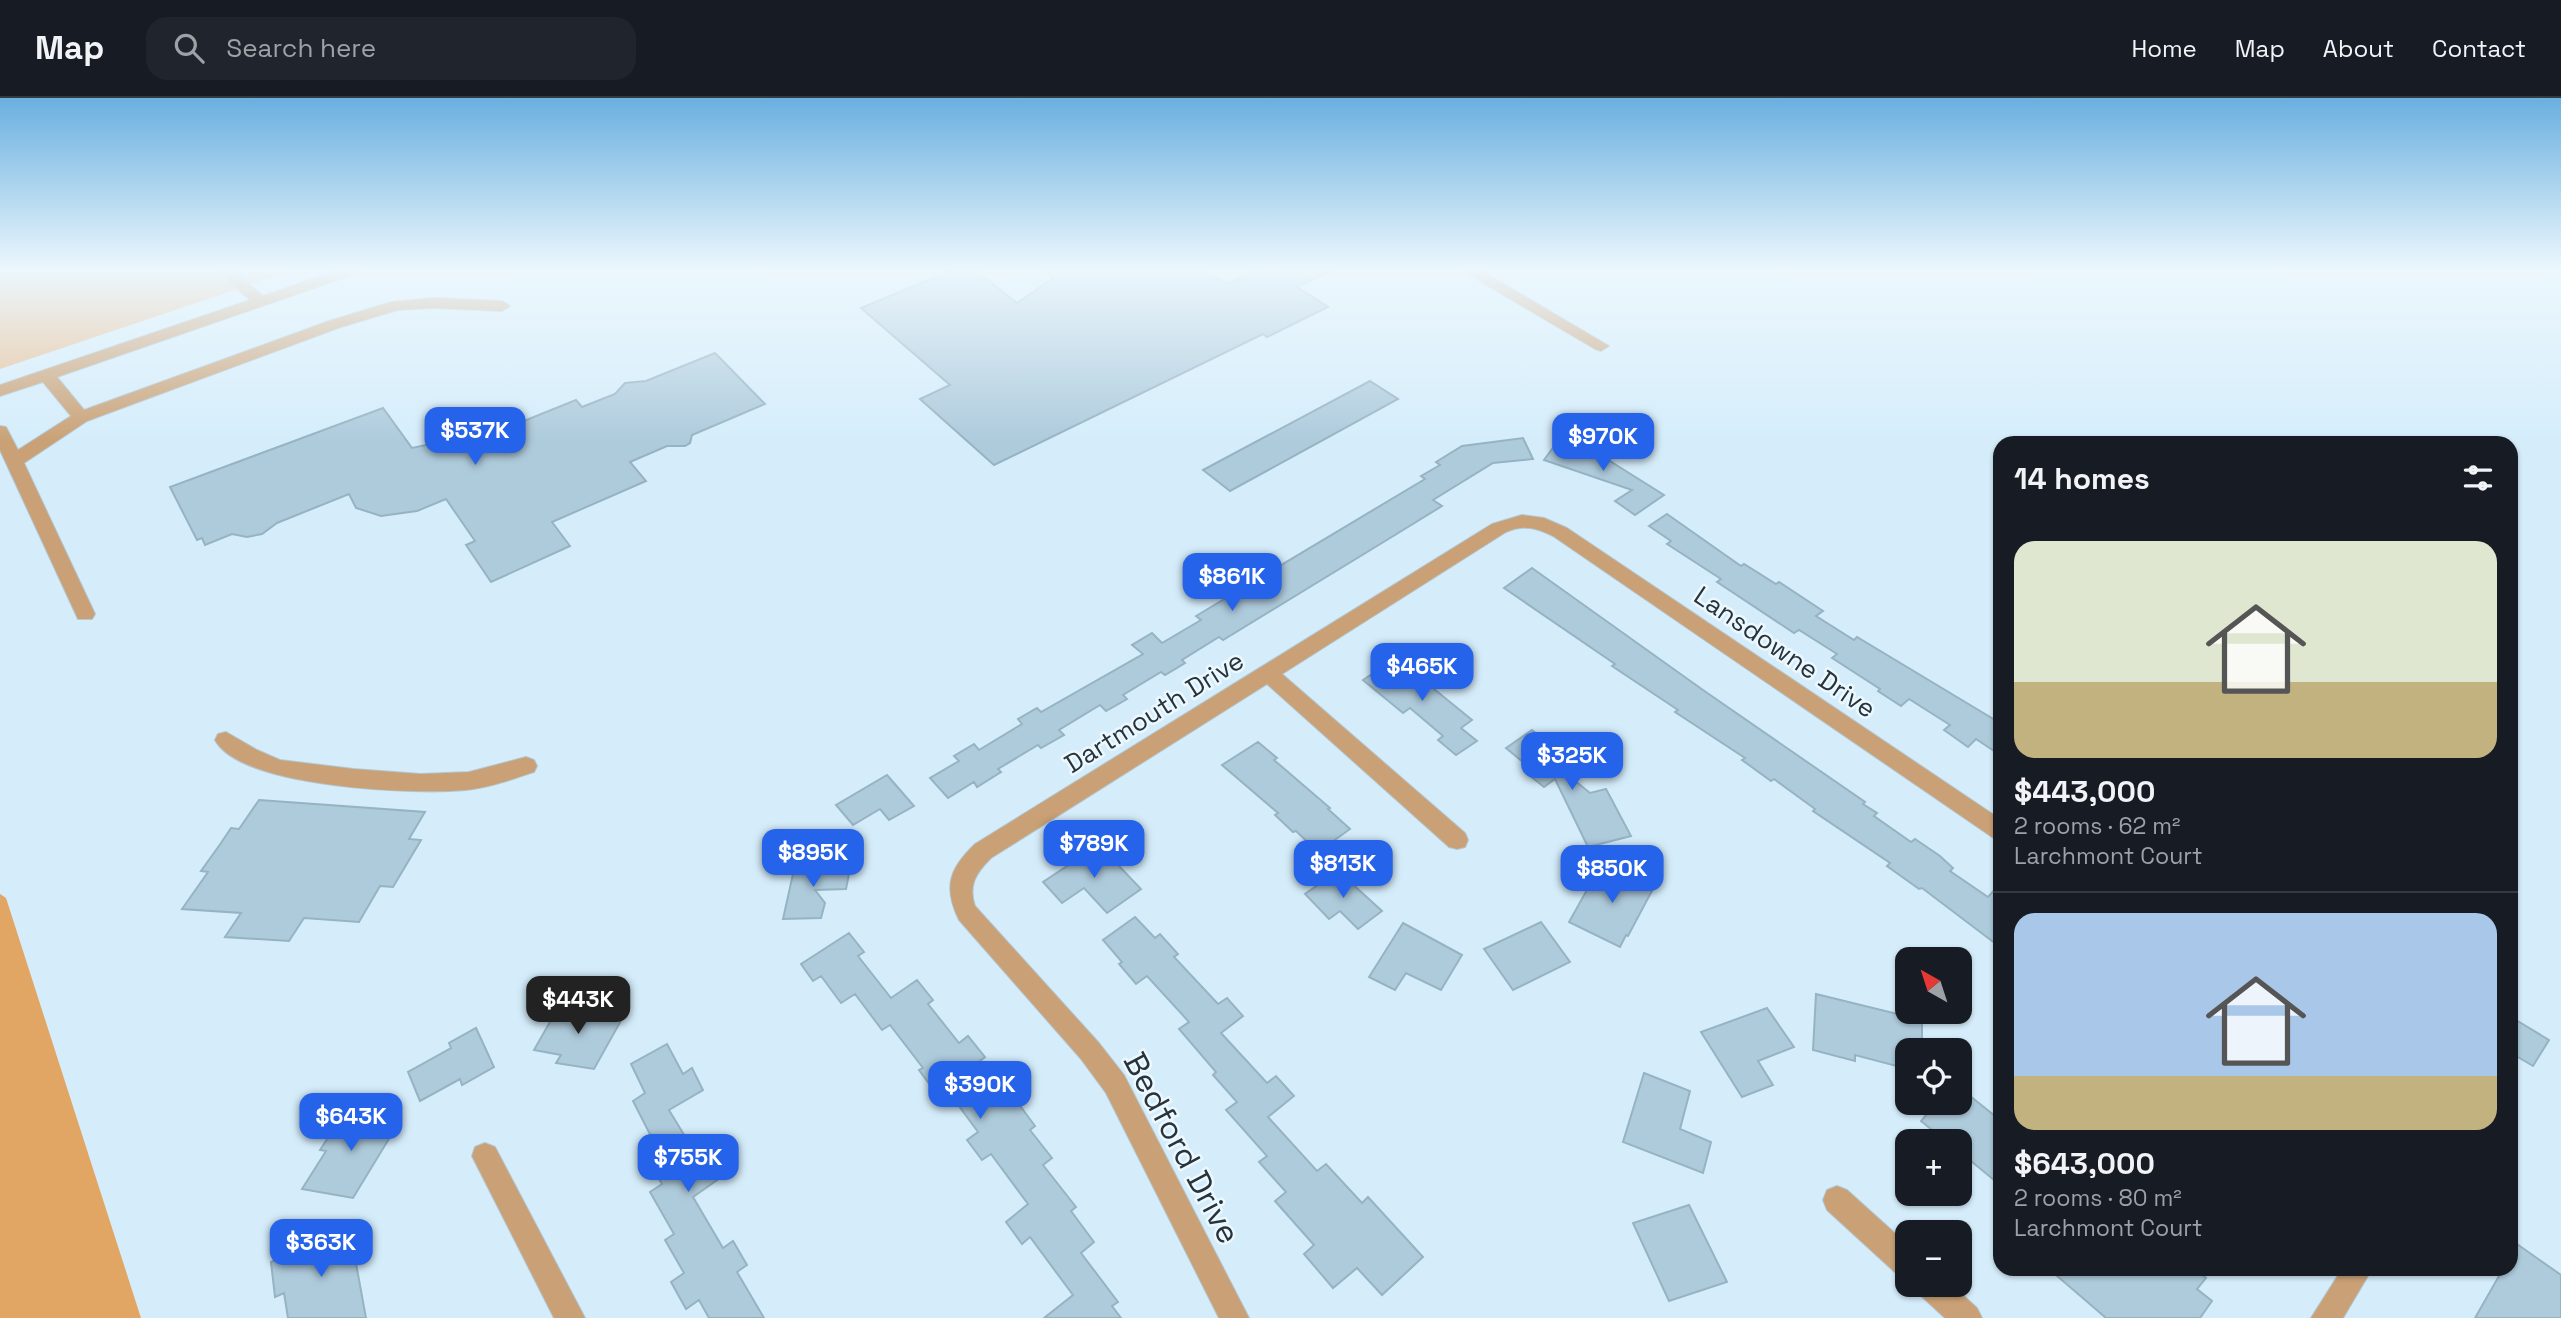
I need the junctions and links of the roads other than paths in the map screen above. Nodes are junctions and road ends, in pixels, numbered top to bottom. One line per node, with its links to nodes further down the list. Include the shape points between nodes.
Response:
1 (185, 327): 5 (street)
2 (327, 327): 7 (street)
3 (1568, 327): 4 (street)
4 (1601, 346)
5 (46, 375): 6 (street); 7 (street)
6 (0, 391)
7 (81, 417): 9 (street)
8 (0, 431): 9 (street)
9 (14, 461): 11 (street)
10 (1538, 522): 12 (street, Dartmouth Drive, via 1511,521); 15 (street, Lansdowne Drive, via 1560,532)
11 (85, 614)
12 (1268, 674): 16 (street); 17 (street, Dartmouth Drive, via 983,851 967,865)
13 (226, 740): 14 (street, via 278,768 354,778 469,781)
14 (526, 766)
15 (1993, 826)
16 (1457, 840)
17 (960, 887): 24 (street, Bedford Drive, via 960,901 967,913 1115,1084)
18 (485, 1156): 23 (street)
19 (1837, 1200): 20 (street)
20 (1895, 1253)
21 (2353, 1276): 26 (street)
22 (1944, 1297): 25 (street)
23 (570, 1318)
24 (1234, 1318)
25 (1967, 1318)
26 (2326, 1318)

